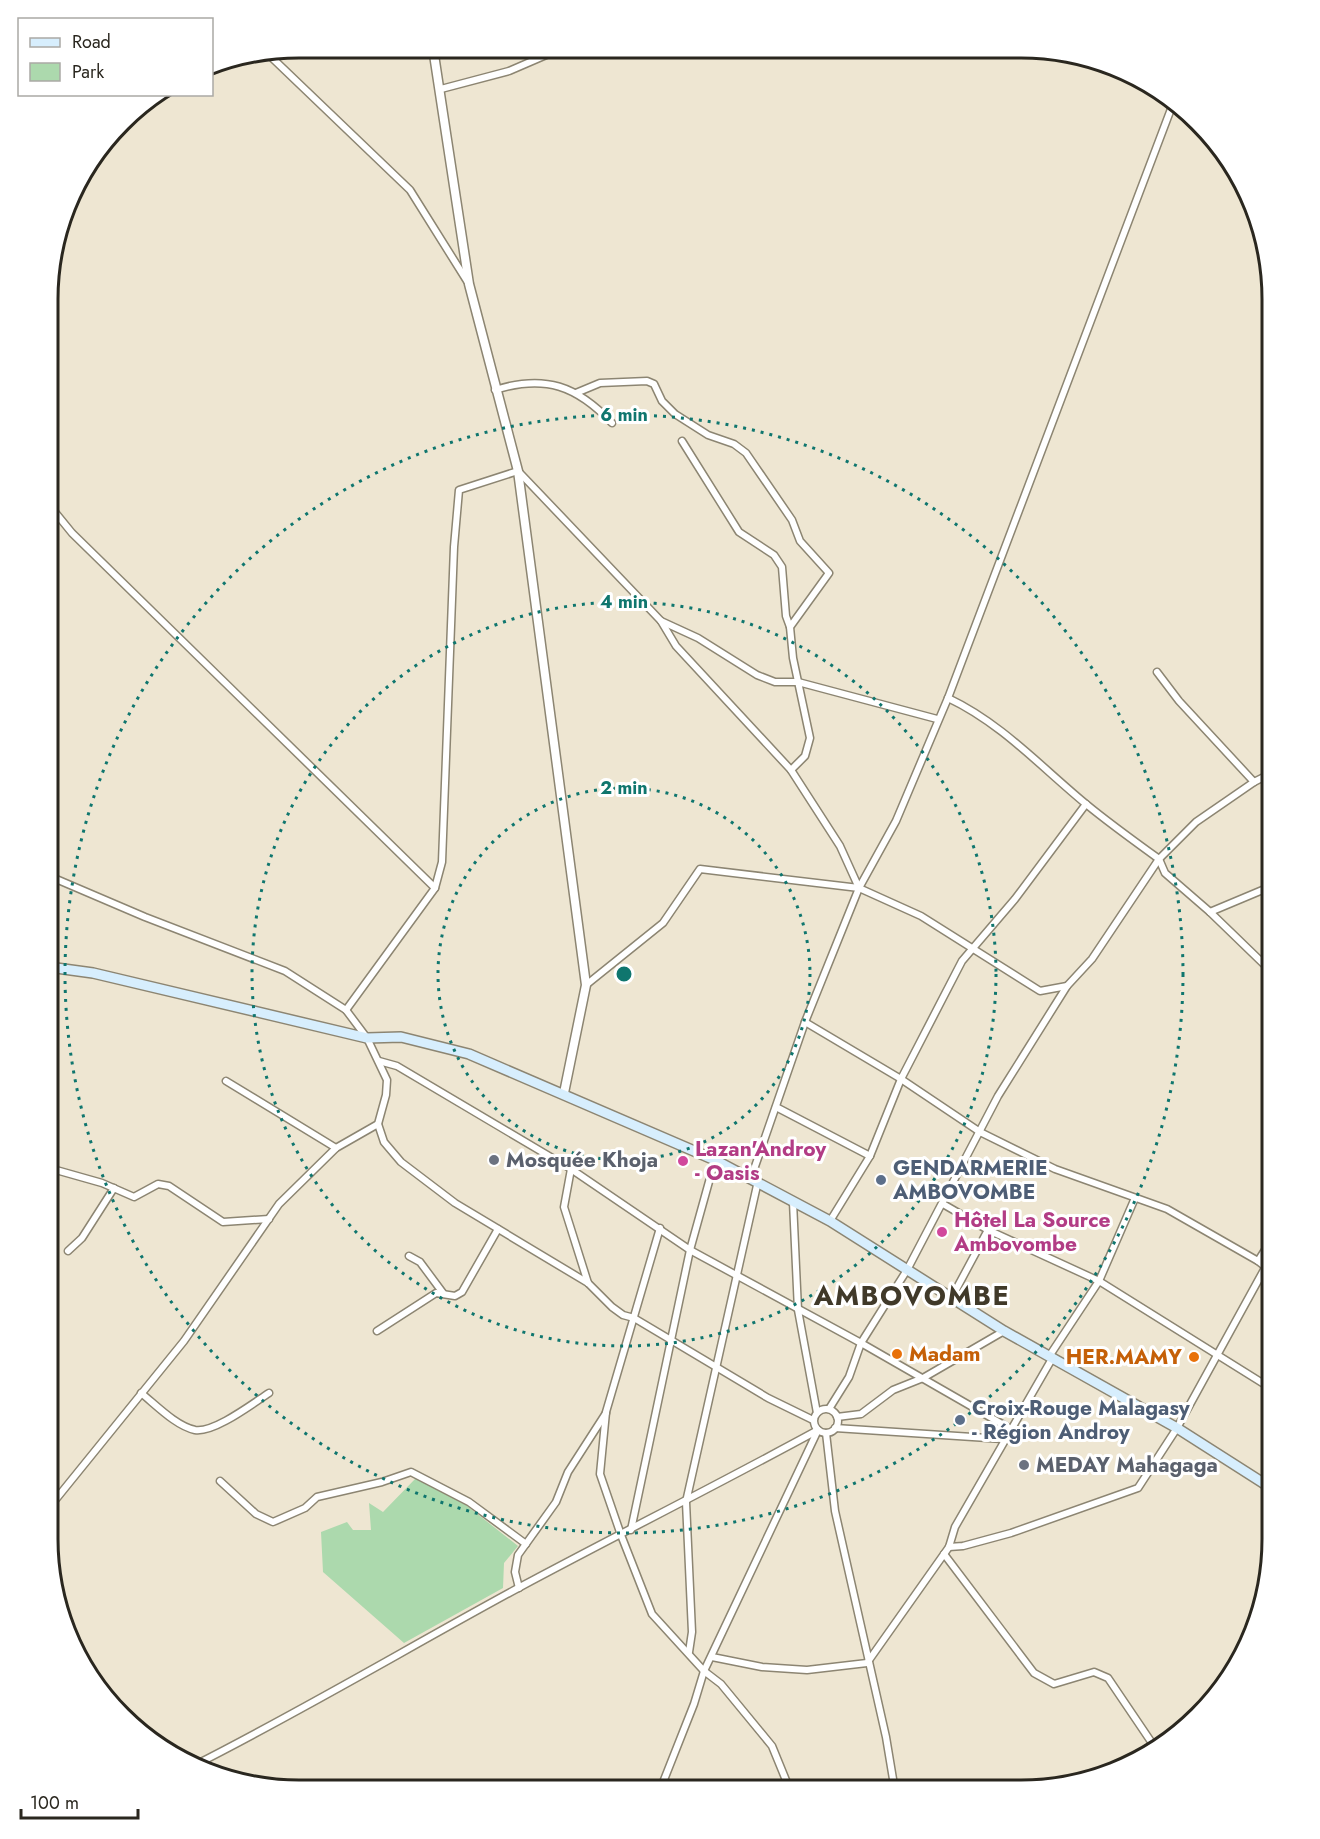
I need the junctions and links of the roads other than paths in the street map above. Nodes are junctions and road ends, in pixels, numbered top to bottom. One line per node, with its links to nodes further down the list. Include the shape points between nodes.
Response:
1 (435, 58): 4 (street)
2 (539, 58): 4 (street, via 509,71)
3 (274, 60): 6 (street, via 410,190)
4 (441, 89): 6 (street)
5 (1170, 111): 17 (street)
6 (469, 285): 7 (street)
7 (495, 390): 8 (street, via 536,382 559,384); 11 (street)
8 (576, 393): 9 (street); 14 (street, via 600,383 647,381 654,384 662,401 675,414 746,453 792,520 800,542 829,573)
9 (612, 423)
10 (682, 441): 14 (street, via 739,532 765,548 782,567)
11 (518, 471): 13 (street); 25 (street, via 459,490 445,835); 32 (street)
12 (58, 516): 25 (street)
13 (661, 621): 16 (street, via 698,638 757,675 775,682); 19 (street, via 676,646)
14 (790, 627): 16 (street)
15 (1157, 672): 21 (street)
16 (798, 682): 18 (street); 19 (street, via 810,738 805,756)
17 (948, 698): 18 (street); 22 (street, via 999,728)
18 (937, 719): 26 (street, via 896,821)
19 (790, 770): 26 (street, via 840,846)
20 (1262, 778): 21 (street)
21 (1254, 782): 23 (street, via 1196,822)
22 (1086, 804): 23 (street); 29 (street)
23 (1158, 859): 28 (street, via 1165,873); 33 (street, via 1092,959)
24 (58, 880): 34 (street, via 285,971)
25 (435, 888): 34 (street)
26 (859, 888): 29 (street, via 921,916); 32 (street, via 700,868 663,923); 35 (street)
27 (1262, 890): 28 (street)
28 (1210, 912): 30 (street)
29 (972, 949): 33 (street, via 1040,991); 38 (street, via 962,961)
30 (1262, 962)
31 (58, 968): 36 (main road, via 93,973)
32 (586, 985): 40 (street)
33 (1067, 986): 43 (street)
34 (346, 1010): 36 (street)
35 (805, 1022): 38 (street); 41 (street)
36 (367, 1038): 37 (street); 40 (main road, via 401,1037 469,1054)
37 (379, 1061): 42 (street, via 387,1080); 47 (street, via 398,1066)
38 (901, 1079): 43 (street); 45 (street)
39 (226, 1081): 44 (street)
40 (564, 1093): 46 (main road)
41 (776, 1107): 45 (street); 49 (street)
42 (378, 1124): 44 (street); 57 (street, via 384,1142 401,1162 455,1203)
43 (980, 1132): 51 (street, via 1055,1169); 53 (street)
44 (336, 1148): 54 (street)
45 (870, 1156): 55 (street)
46 (715, 1160): 49 (main road); 59 (street)
47 (571, 1169): 56 (street); 69 (street, via 564,1207)
48 (58, 1171): 50 (street)
49 (754, 1180): 52 (main road); 66 (street)
50 (114, 1188): 54 (street, via 134,1197 158,1185 169,1186 223,1222); 60 (street, via 82,1238)
51 (1135, 1198): 63 (street, via 1191,1220); 68 (street)
52 (793, 1202): 55 (main road); 72 (street)
53 (943, 1204): 58 (street); 65 (street)
54 (268, 1219): 83 (street, via 184,1341)
55 (830, 1221): 65 (main road)
56 (660, 1228): 59 (street); 73 (street)
57 (498, 1229): 69 (street); 70 (street, via 468,1286 455,1296)
58 (988, 1230): 68 (street); 71 (street)
59 (690, 1250): 66 (street); 76 (street)
60 (68, 1251)
61 (1262, 1255): 63 (street)
62 (409, 1256): 70 (street, via 420,1262)
63 (1258, 1261): 64 (street)
64 (1262, 1265)
65 (907, 1270): 71 (main road); 77 (street)
66 (739, 1275): 72 (street); 80 (street)
67 (1262, 1280): 79 (street)
68 (1099, 1281): 78 (street); 79 (street)
69 (588, 1282): 73 (street, via 612,1307)
70 (442, 1293): 74 (street, via 426,1298)
71 (952, 1298): 75 (main road)
72 (798, 1310): 77 (street); 87 (street)
73 (634, 1318): 76 (street); 86 (street)
74 (377, 1331)
75 (1004, 1331): 78 (main road); 81 (street)
76 (672, 1340): 80 (street); 100 (street)
77 (861, 1343): 81 (street); 85 (street, via 849,1377)
78 (1052, 1356): 91 (street); 92 (main road)
79 (1218, 1356): 82 (street); 92 (street)
80 (716, 1366): 89 (street); 99 (street)
81 (923, 1378): 88 (street, via 893,1390 861,1414); 91 (street)
82 (1262, 1383)
83 (141, 1393): 84 (street, via 196,1430 213,1427); 98 (street)
84 (268, 1393)
85 (829, 1409): 87 (street); 88 (street)
86 (606, 1412): 101 (street, via 600,1474); 102 (street, via 568,1472 556,1502)
87 (817, 1413): 89 (street)
88 (837, 1417): 90 (street)
89 (813, 1420): 93 (street)
90 (836, 1428): 94 (street); 95 (street)
91 (1009, 1428): 95 (street)
92 (1177, 1428): 97 (main road); 103 (street, via 1138,1488 1011,1533)
93 (818, 1430): 94 (street); 99 (street); 107 (street)
94 (826, 1433): 108 (street, via 835,1511)
95 (1003, 1439): 103 (street, via 951,1533)
96 (220, 1481): 102 (street, via 256,1514 273,1522 305,1508 317,1497 411,1472 469,1502)
97 (1262, 1482)
98 (58, 1497)
99 (686, 1502): 100 (street); 106 (street, via 692,1632)
100 (631, 1530): 101 (street)
101 (621, 1535): 105 (street); 106 (street, via 652,1614)
102 (526, 1545): 105 (street, via 518,1556 515,1572)
103 (950, 1547): 104 (street)
104 (944, 1554): 108 (street); 110 (street, via 1035,1673 1054,1684 1094,1672 1108,1678)
105 (519, 1588): 111 (street)
106 (689, 1652): 109 (street)
107 (712, 1657): 108 (street, via 762,1667 807,1670); 109 (street)
108 (867, 1663): 114 (street)
109 (704, 1671): 112 (street); 113 (street, via 721,1684 772,1746)
110 (1151, 1742)
111 (204, 1761)
112 (664, 1780)
113 (786, 1780)
114 (893, 1780)

